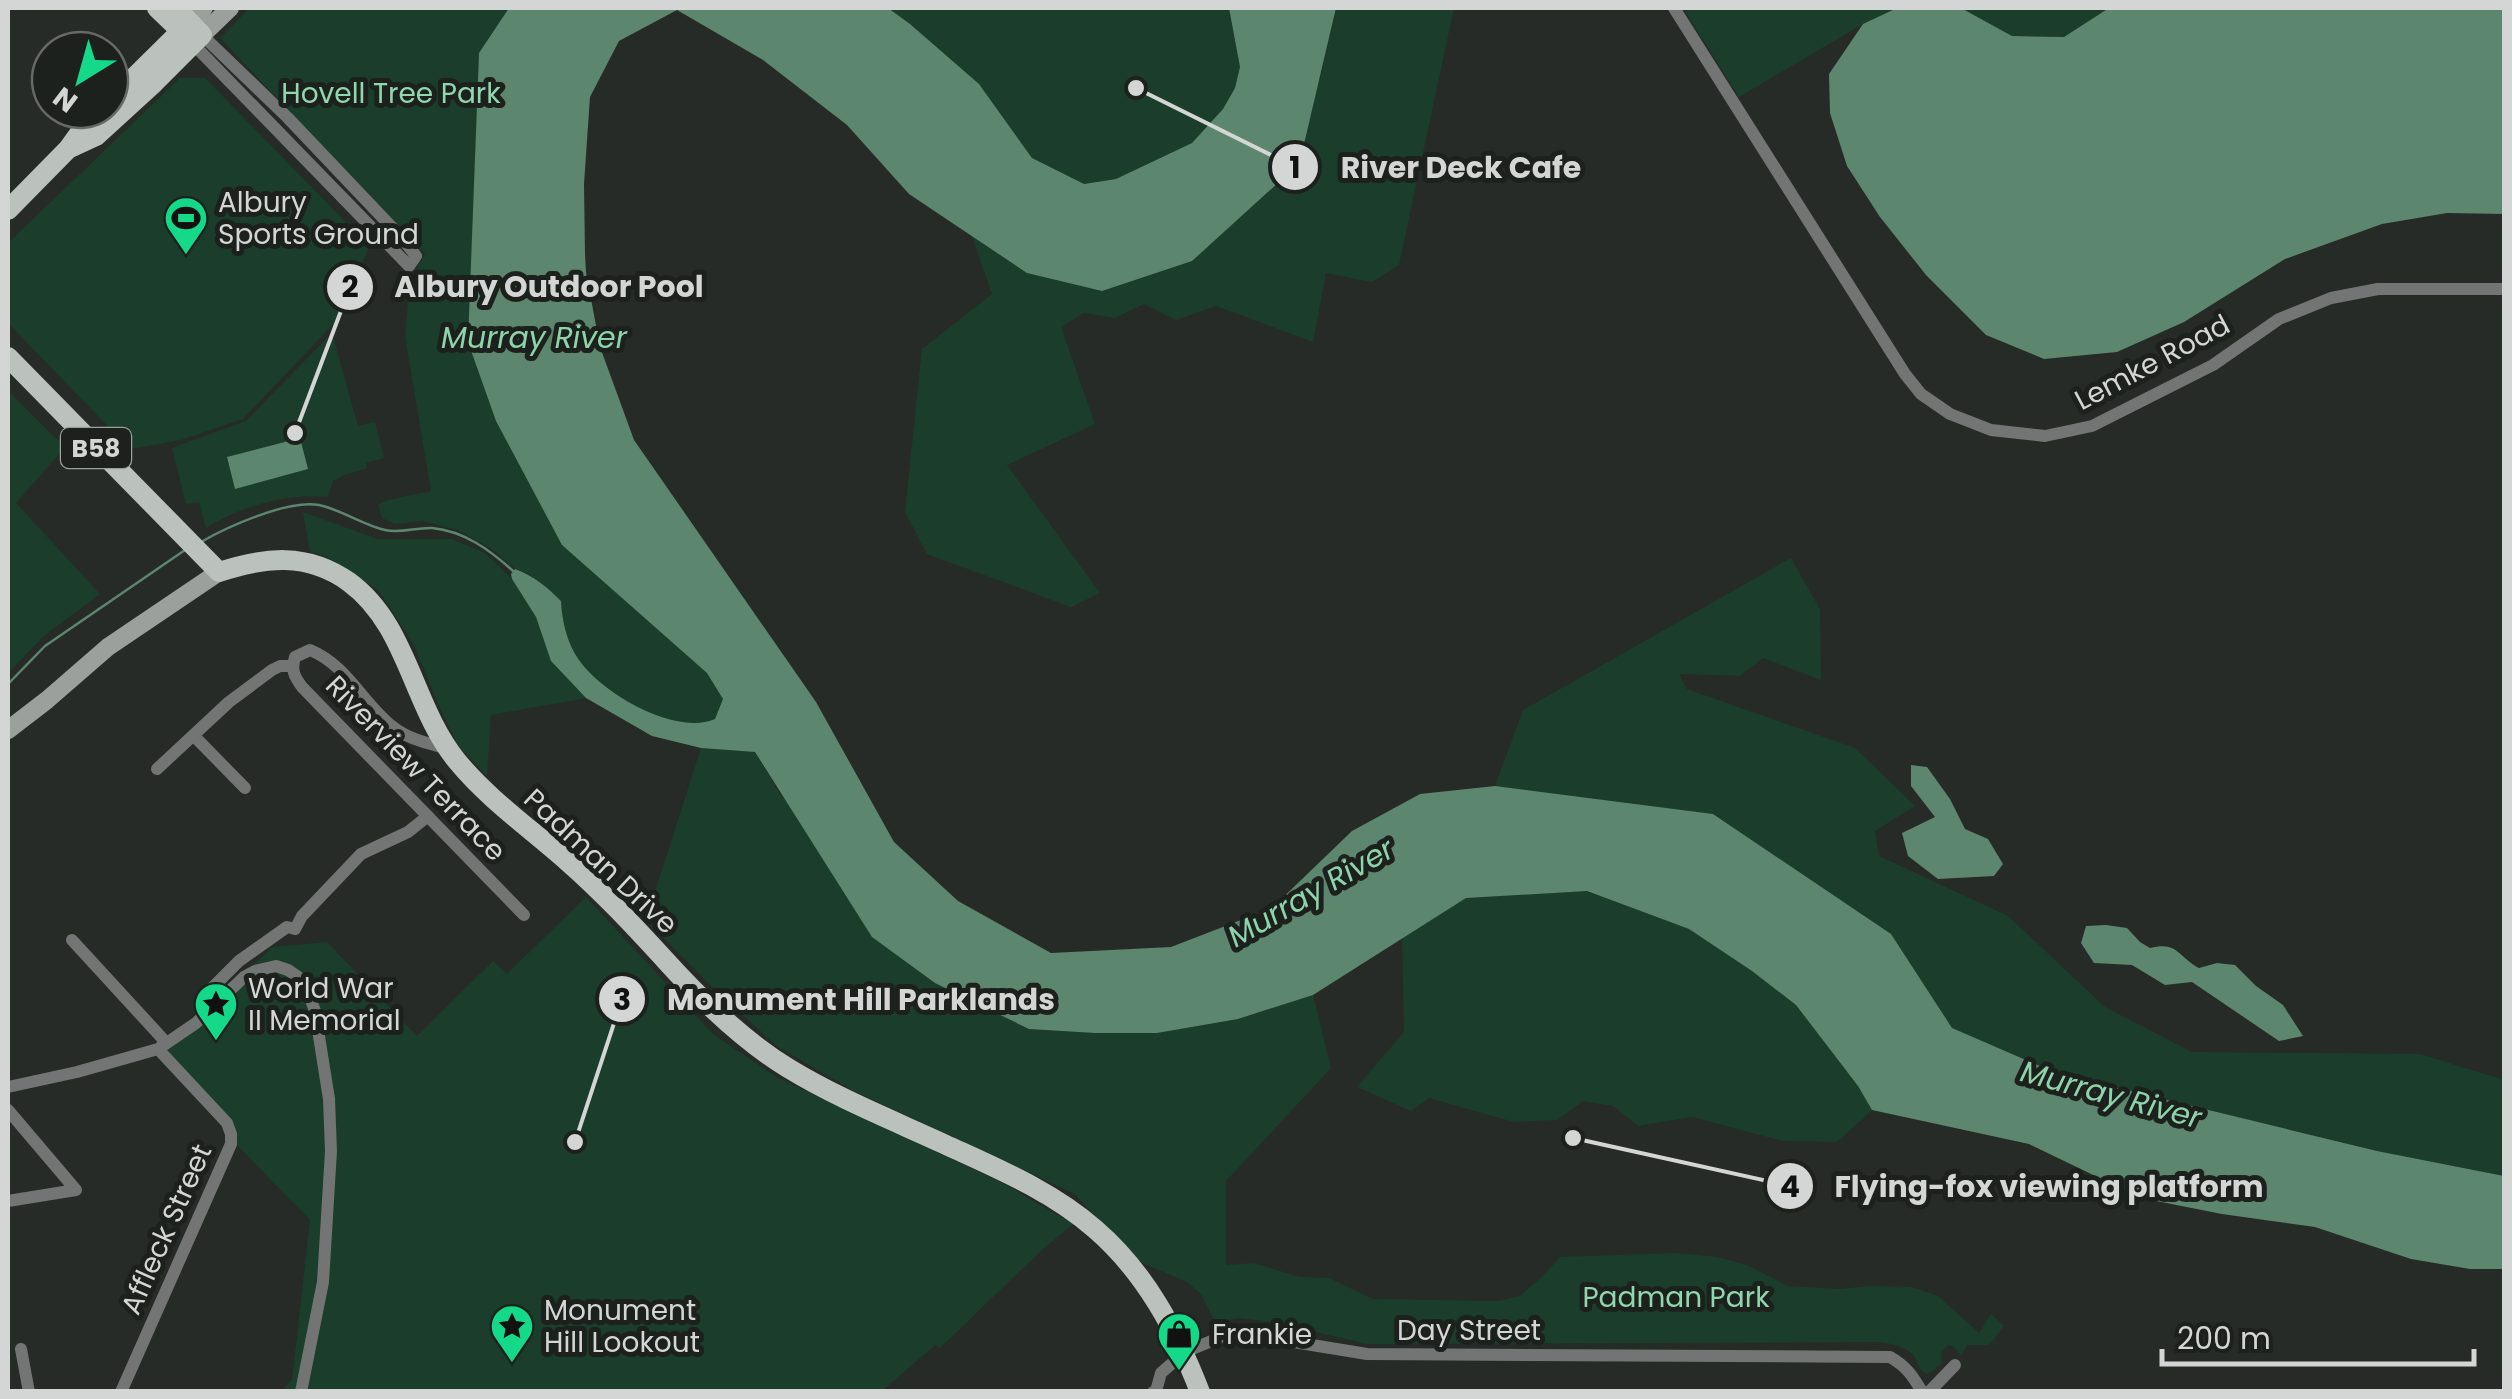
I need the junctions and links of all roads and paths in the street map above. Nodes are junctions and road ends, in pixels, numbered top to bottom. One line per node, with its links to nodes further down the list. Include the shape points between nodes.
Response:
1 (157, 8): 4 (main road)
2 (230, 8): 4 (main road)
3 (1674, 8): 10 (street, Lemke Road, via 1905,374 1950,414 1991,430 2045,436 2092,426 2213,365 2279,319 2331,298 2378,289)
4 (191, 24): 5 (main road); 6 (street); 8 (main road, via 96,136)
5 (130, 82)
6 (249, 89): 6 (street, via 402,238 416,256 409,266)
7 (82, 130): 8 (main road)
8 (68, 149): 9 (main road)
9 (8, 210)
10 (2504, 290)
11 (8, 358): 12 (main road, B58)
12 (220, 572): 14 (main road, via 108,646); 16 (main road, Padman Drive, via 292,560 328,570 360,590 386,622)
13 (292, 666): 15 (street, via 272,670); 16 (street, Riverview Terrace, via 303,652 317,653 390,726); 19 (street, Riverview Terrace, via 302,686)
14 (8, 730)
15 (194, 736): 17 (street); 18 (street)
16 (448, 749): 28 (main road, Padman Drive, via 764,1052 1030,1185 1095,1229 1140,1278)
17 (157, 769)
18 (245, 788)
19 (428, 816): 20 (street, Riverview Terrace); 22 (street, via 361,854 295,930 287,927 239,961 201,999)
20 (524, 916)
21 (72, 940): 23 (street, Affleck Street, via 162,1038)
22 (210, 1010): 23 (street); 32 (street, via 244,977 276,966 304,981 314,1010 332,1151 326,1259)
23 (161, 1047): 24 (street); 31 (street, Affleck Street, via 228,1123 231,1144)
24 (8, 1087)
25 (8, 1110): 26 (street, via 76,1190)
26 (8, 1201)
27 (21, 1349): 30 (street)
28 (1184, 1352): 33 (street, via 1161,1373); 34 (main road, Padman Drive); 35 (street, Day Street, via 1233,1332 1367,1354 1890,1357)
29 (1955, 1365): 35 (street)
30 (29, 1392)
31 (120, 1392)
32 (301, 1392)
33 (1153, 1392)
34 (1200, 1392)
35 (1926, 1392)

